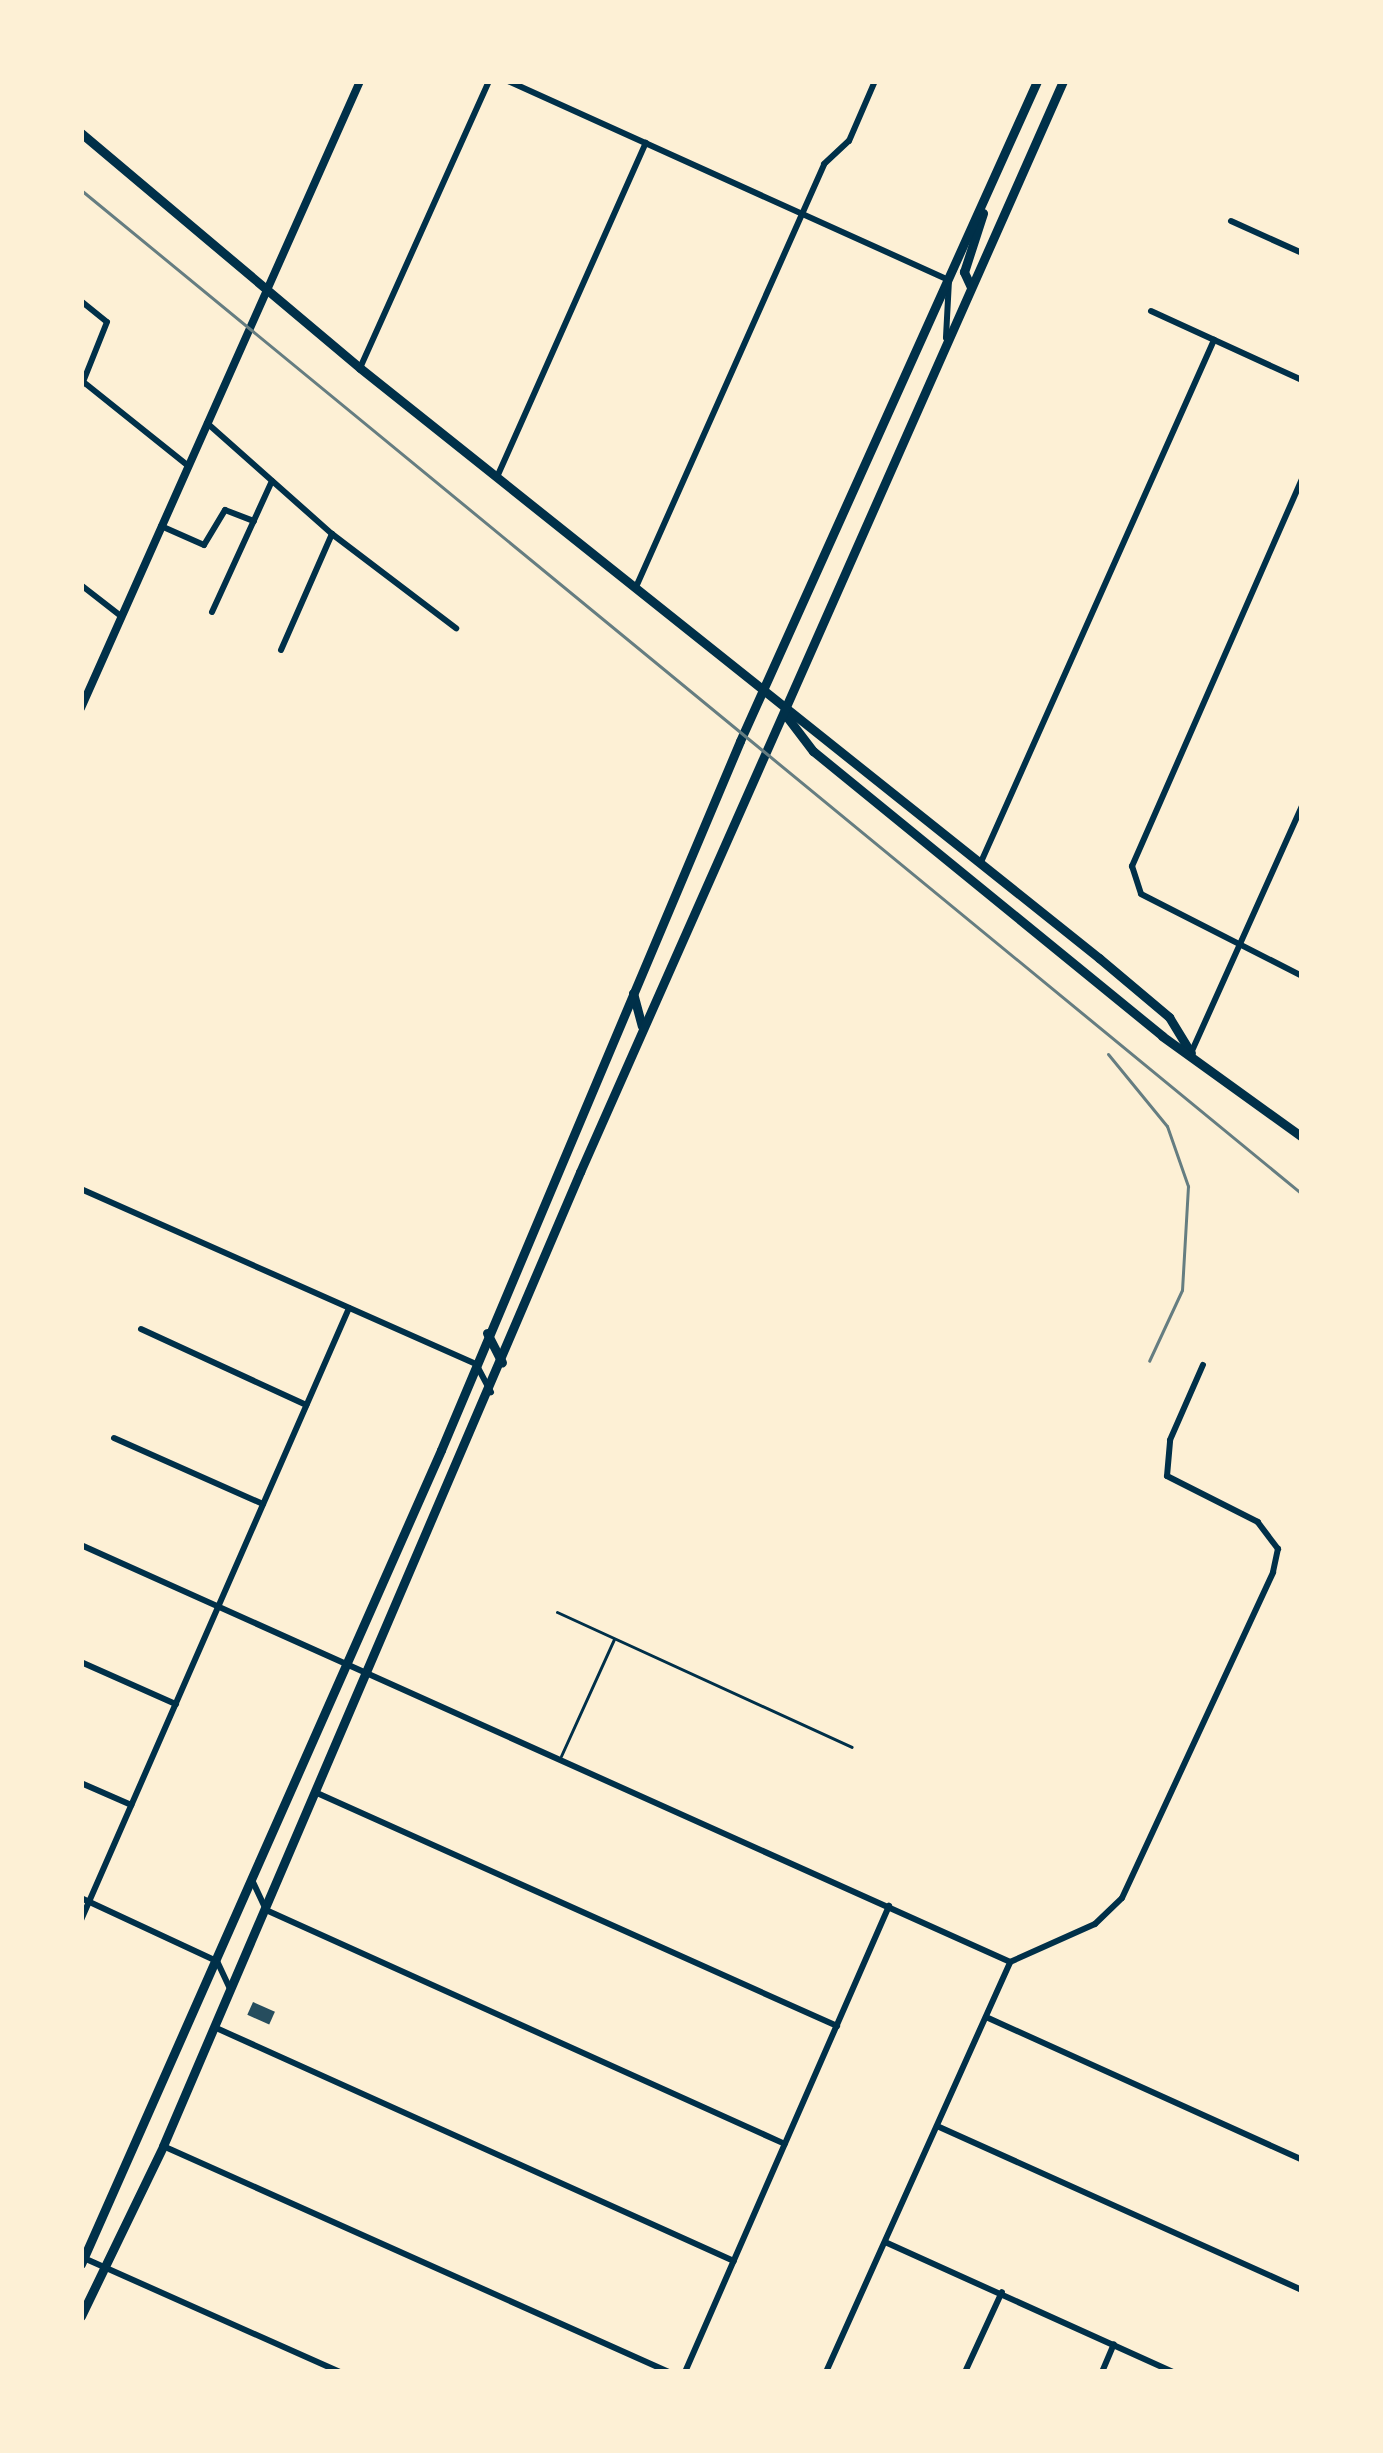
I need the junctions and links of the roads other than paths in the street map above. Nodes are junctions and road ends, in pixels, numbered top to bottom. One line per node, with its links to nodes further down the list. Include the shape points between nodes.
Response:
1 (360, 81): 15 (street)
2 (489, 81): 20 (street)
3 (508, 81): 8 (street)
4 (875, 81): 10 (street, via 849,141 824,164)
5 (1037, 81): 9 (main road)
6 (1063, 81): 14 (main road)
7 (81, 133): 15 (main road)
8 (646, 143): 10 (street); 25 (street)
9 (983, 203): 13 (main road); 14 (main road, via 964,272)
10 (802, 213): 13 (street); 32 (street)
11 (1231, 221): 12 (street)
12 (1302, 253)
13 (949, 280): 19 (street); 37 (main road)
14 (970, 287): 19 (main road)
15 (268, 288): 20 (main road); 23 (street)
16 (81, 301): 22 (street, via 107,322)
17 (1151, 311): 18 (street)
18 (1214, 340): 21 (street); 41 (street)
19 (945, 344): 39 (main road)
20 (360, 368): 25 (main road)
21 (1302, 380)
22 (83, 386): 24 (street)
23 (208, 423): 24 (street); 27 (street)
24 (188, 465): 29 (street)
25 (497, 477): 32 (main road)
26 (1302, 479): 42 (street, via 1132,866 1133,883)
27 (272, 481): 28 (street); 30 (street)
28 (254, 521): 29 (street, via 225,510 204,545); 33 (street)
29 (161, 526): 34 (street)
30 (332, 534): 35 (street); 36 (street)
31 (81, 585): 34 (street)
32 (636, 587): 37 (main road)
33 (212, 612)
34 (121, 616): 38 (street)
35 (456, 628)
36 (280, 650)
37 (763, 692): 39 (main road); 44 (main road)
38 (81, 708)
39 (782, 710): 41 (main road); 45 (main road); 46 (main road, via 813,751)
40 (1302, 806): 42 (street)
41 (981, 862): 46 (main road, via 1169,1017)
42 (1243, 940): 43 (street); 46 (street)
43 (1302, 976)
44 (633, 993): 45 (main road); 51 (main road)
45 (643, 1031): 52 (main road)
46 (1191, 1053): 47 (main road)
47 (1302, 1137)
48 (81, 1189): 49 (street)
49 (350, 1308): 53 (street); 56 (street)
50 (141, 1329): 56 (street)
51 (488, 1333): 52 (main road); 53 (main road)
52 (502, 1363): 55 (main road)
53 (476, 1364): 55 (street); 64 (main road)
54 (1204, 1365): 78 (street, via 1170,1440 1167,1476 1258,1522 1278,1550 1274,1572 1123,1898 1095,1924)
55 (491, 1392): 65 (main road)
56 (306, 1406): 58 (street)
57 (114, 1438): 58 (street)
58 (262, 1504): 60 (street)
59 (81, 1545): 60 (street)
60 (219, 1605): 64 (street); 66 (street)
61 (557, 1612): 62 (lane)
62 (614, 1638): 67 (lane); 68 (lane)
63 (81, 1662): 66 (street)
64 (348, 1663): 65 (street); 72 (main road)
65 (370, 1672): 68 (street); 70 (main road)
66 (176, 1704): 71 (street)
67 (852, 1747)
68 (560, 1757): 74 (street)
69 (81, 1783): 71 (street)
70 (317, 1793): 75 (main road); 81 (street)
71 (131, 1805): 73 (street)
72 (253, 1882): 75 (street); 77 (main road)
73 (85, 1900): 76 (street); 77 (street)
74 (889, 1906): 78 (street); 81 (street)
75 (266, 1910): 79 (main road); 84 (street)
76 (81, 1920)
77 (218, 1961): 79 (street); 88 (main road)
78 (1010, 1963): 80 (street)
79 (230, 1990): 82 (main road)
80 (986, 2017): 83 (street); 86 (street)
81 (837, 2026): 84 (street)
82 (214, 2027): 85 (main road); 89 (street)
83 (937, 2126): 87 (street); 91 (street)
84 (785, 2144): 89 (street)
85 (163, 2146): 90 (main road); 96 (street)
86 (1302, 2160)
87 (885, 2242): 92 (street); 98 (street)
88 (82, 2260): 90 (street)
89 (734, 2261): 97 (street)
90 (105, 2267): 93 (main road); 95 (street)
91 (1302, 2290)
92 (1002, 2292): 94 (street); 99 (street)
93 (81, 2316)
94 (1114, 2344): 100 (street); 101 (street)
95 (340, 2372)
96 (669, 2372)
97 (685, 2372)
98 (826, 2372)
99 (965, 2372)
100 (1102, 2372)
101 (1173, 2372)

